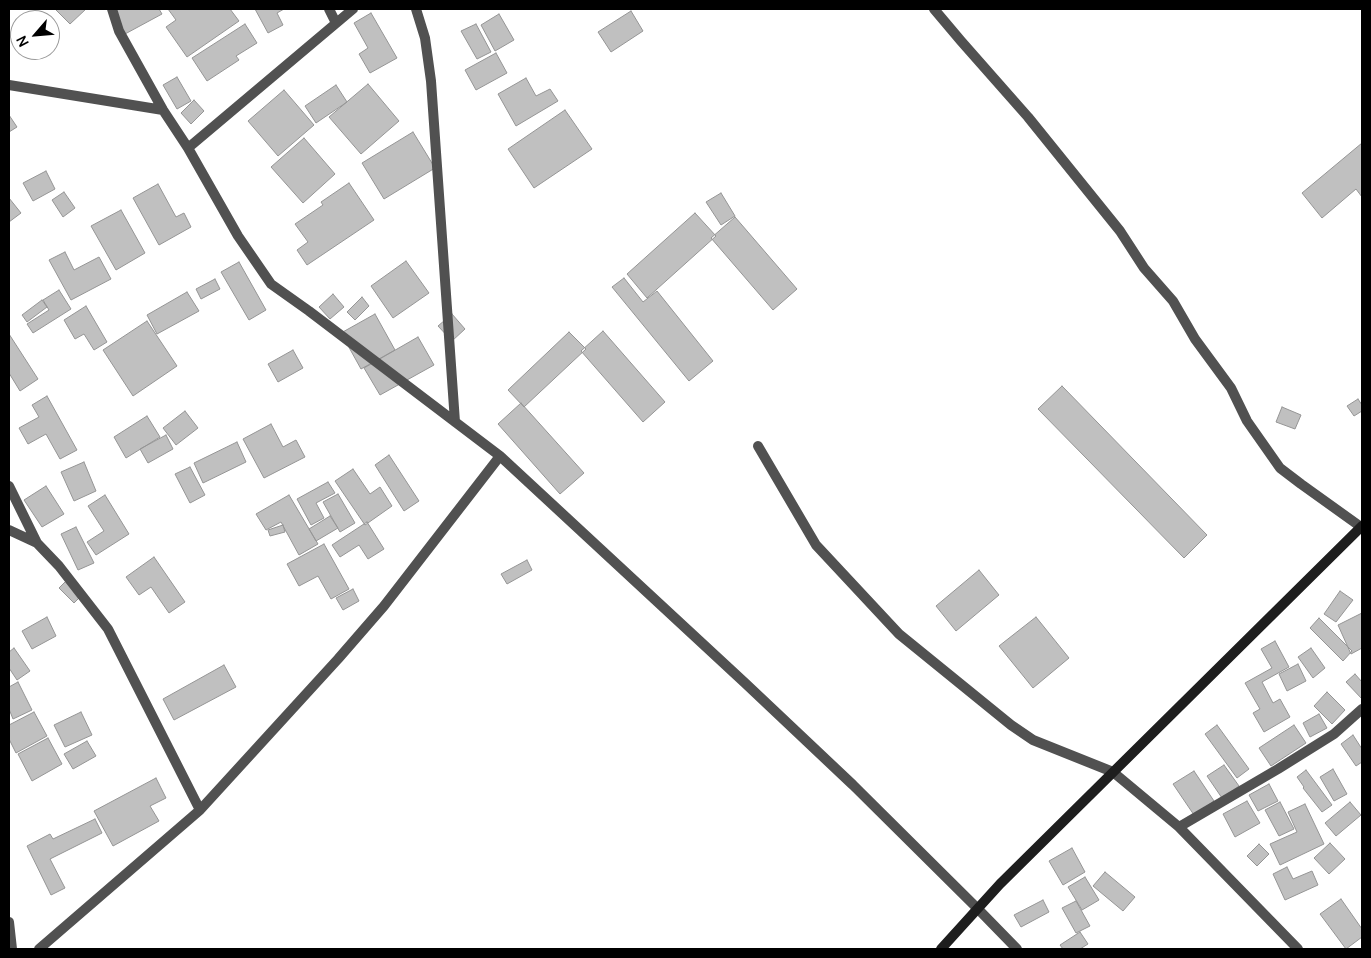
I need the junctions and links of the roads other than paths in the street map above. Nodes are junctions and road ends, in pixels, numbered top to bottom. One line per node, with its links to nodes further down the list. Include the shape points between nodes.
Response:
1 (112, 9): 8 (street, via 119,31)
2 (329, 9): 6 (street)
3 (353, 9): 6 (street)
4 (416, 9): 10 (street, via 425,38 431,81)
5 (934, 9): 14 (street, via 1028,117 1173,301 1280,468)
6 (336, 23): 9 (street)
7 (9, 85): 8 (street)
8 (163, 110): 9 (street)
9 (188, 148): 10 (street, via 238,236 271,284)
10 (455, 422): 12 (street)
11 (758, 446): 18 (street, via 816,545 900,634 1033,740)
12 (500, 456): 19 (street, via 384,606); 21 (street, via 853,785)
13 (9, 486): 16 (street)
14 (1362, 527): 18 (street)
15 (9, 530): 16 (street)
16 (37, 543): 19 (street, via 108,629)
17 (1362, 709): 20 (street, via 1334,734)
18 (1113, 772): 20 (street); 21 (street)
19 (200, 810): 24 (street)
20 (1179, 827): 27 (street)
21 (978, 909): 25 (street); 26 (street)
22 (9, 922): 23 (street)
23 (12, 949)
24 (39, 949)
25 (941, 949)
26 (1017, 949)
27 (1298, 949)

